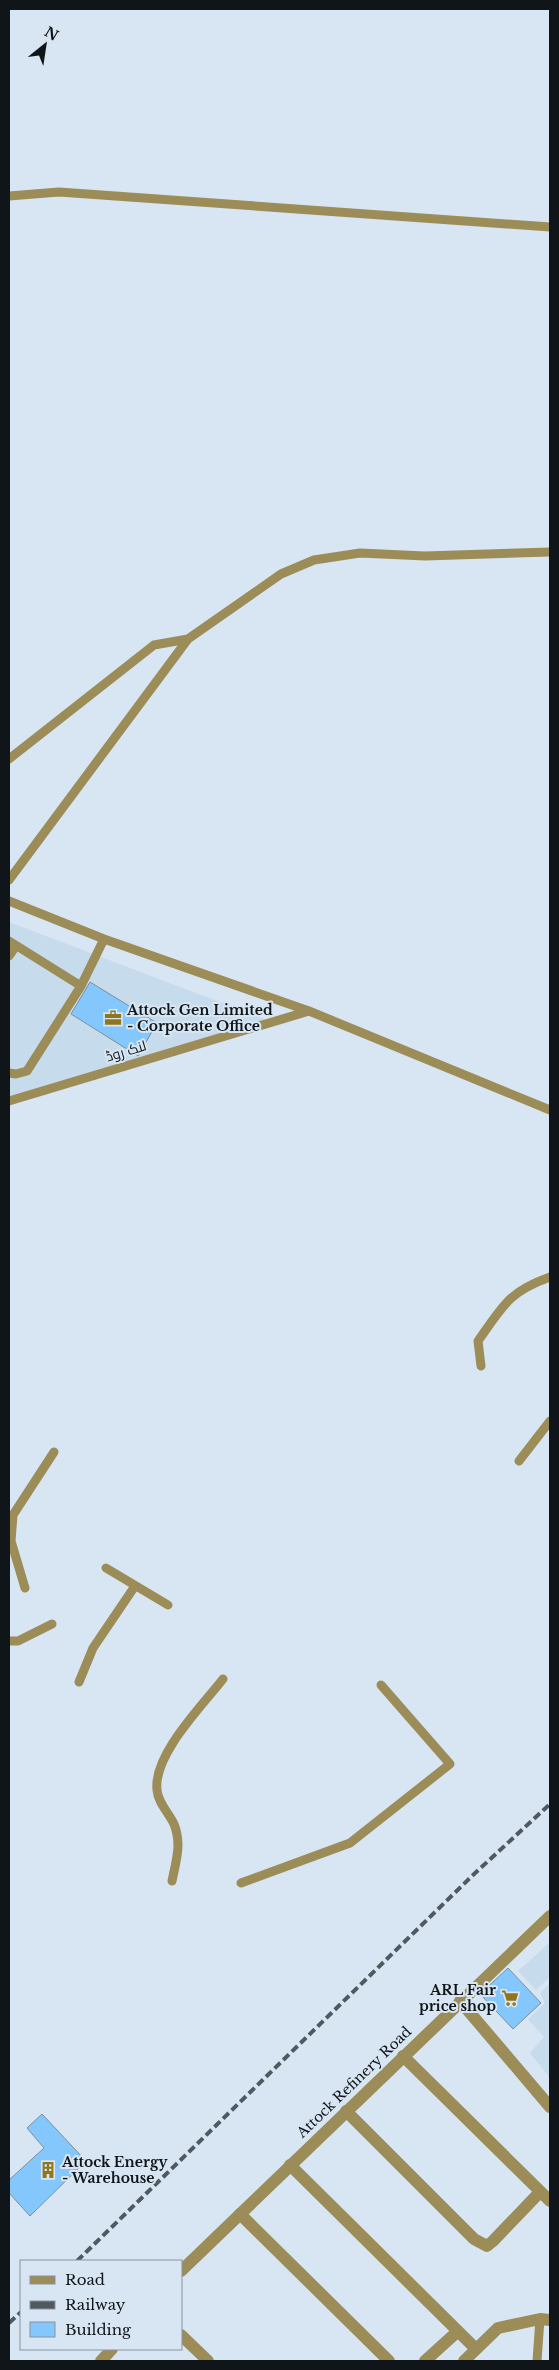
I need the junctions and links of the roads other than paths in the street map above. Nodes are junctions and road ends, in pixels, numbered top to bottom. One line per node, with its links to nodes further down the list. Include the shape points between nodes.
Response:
1 (9, 196): 2 (lane, via 79,193)
2 (550, 227)
3 (550, 552): 4 (lane, via 425,556 360,554 314,560 281,574)
4 (188, 639): 5 (lane, via 154,644); 6 (lane)
5 (9, 760)
6 (9, 880)
7 (9, 901): 8 (lane)
8 (104, 939): 11 (lane); 12 (lane)
9 (12, 943): 10 (lane); 11 (lane)
10 (9, 956)
11 (81, 986): 13 (lane, via 27,1071)
12 (309, 1011): 14 (lane, لنک روڈ); 15 (lane)
13 (9, 1073)
14 (9, 1101)
15 (550, 1110)
16 (550, 1277): 17 (lane, via 528,1285 508,1299 478,1341)
17 (481, 1366)
18 (550, 1421): 20 (lane)
19 (54, 1452): 23 (lane, via 13,1515 11,1541)
20 (520, 1461)
21 (106, 1568): 22 (lane)
22 (135, 1586): 24 (lane); 28 (lane, via 93,1648)
23 (25, 1588)
24 (168, 1605)
25 (52, 1624): 26 (lane, via 18,1641)
26 (9, 1642)
27 (222, 1679): 30 (lane, via 167,1751 160,1771 157,1790 180,1846)
28 (79, 1682)
29 (381, 1686): 31 (lane, via 450,1764 350,1843)
30 (172, 1881)
31 (241, 1883)
32 (550, 1916): 33 (street, Attock Refinery Road)
33 (460, 2001): 34 (street, Attock Refinery Road); 35 (street)
34 (403, 2056): 36 (street, Attock Refinery Road); 38 (street)
35 (550, 2106)
36 (346, 2110): 37 (street, Attock Refinery Road); 38 (street, via 474,2239 487,2246)
37 (290, 2165): 40 (street, Attock Refinery Road); 43 (street)
38 (540, 2192): 39 (street)
39 (550, 2201)
40 (240, 2214): 41 (street, Attock Refinery Road); 49 (street)
41 (182, 2270)
42 (545, 2319): 45 (street, via 498,2328); 52 (lane)
43 (458, 2331): 45 (street); 50 (street)
44 (182, 2336): 48 (street)
45 (476, 2349): 51 (street)
46 (111, 2350): 47 (street)
47 (101, 2361)
48 (208, 2361)
49 (389, 2361)
50 (425, 2361)
51 (464, 2361)
52 (537, 2361)

